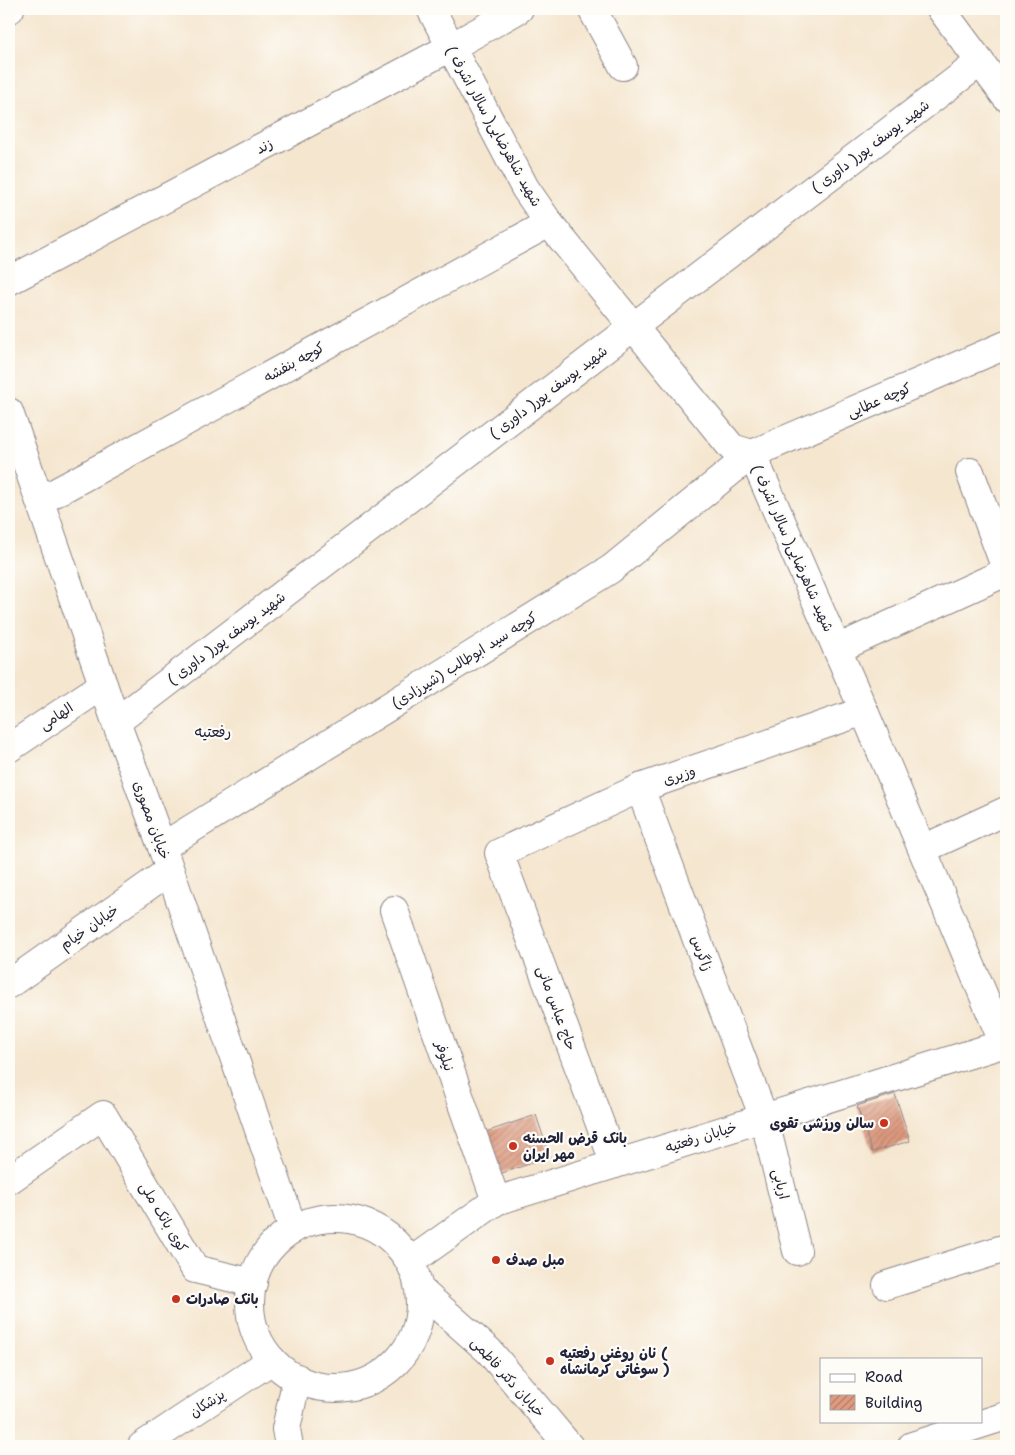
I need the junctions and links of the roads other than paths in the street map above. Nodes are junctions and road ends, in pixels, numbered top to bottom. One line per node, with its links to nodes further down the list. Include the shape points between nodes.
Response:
1 (431, 9): 5 (street, شهید شاهرضایی( سالار اشرف ))
2 (519, 9): 5 (street, زند)
3 (592, 9): 7 (street)
4 (940, 9): 6 (street)
5 (451, 47): 9 (street, شهید شاهرضایی( سالار اشرف ), via 525,188); 10 (street, زند)
6 (980, 62): 8 (street); 11 (street, شهید یوسف پور( داوری ))
7 (623, 66)
8 (1006, 97)
9 (549, 223): 11 (street, شهید شاهرضایی( سالار اشرف )); 16 (street, کوچه بنفشه)
10 (9, 281)
11 (633, 326): 14 (street, شهید شاهرضایی( سالار اشرف ), via 732,448); 21 (street, شهید یوسف پور( داوری ))
12 (1006, 345): 14 (street, کوچه عطایی)
13 (9, 414): 16 (street, خیابان مصوری)
14 (752, 454): 18 (street, شهید شاهرضایی( سالار اشرف )); 27 (street, کوچه سید ابوطالب (شیرزادی), via 611,569)
15 (970, 472): 17 (street)
16 (40, 502): 19 (street, خیابان مصوری)
17 (1006, 570): 18 (street)
18 (837, 649): 20 (street, شهید شاهرضایی( سالار اشرف ))
19 (103, 685): 21 (street, خیابان مصوری); 22 (street, الهامی)
20 (864, 711): 23 (street, وزیری); 25 (street, شهید شاهرضایی( سالار اشرف ))
21 (116, 722): 27 (street, خیابان مصوری)
22 (9, 748)
23 (640, 788): 26 (street, وزیری); 31 (street, زاگرس)
24 (1006, 811): 25 (street)
25 (923, 849): 30 (street, شهید شاهرضایی( سالار اشرف ))
26 (499, 853): 32 (street, حاج عباس مانی)
27 (166, 859): 29 (street, خیابان خیام); 35 (street, خیابان مصوری)
28 (394, 910): 34 (street, نیلوفر)
29 (9, 984)
30 (1005, 1043): 31 (street, خیابان رفعتیه)
31 (764, 1118): 32 (street, خیابان رفعتیه); 37 (street, اربابی)
32 (615, 1164): 34 (street, خیابان رفعتیه)
33 (9, 1180): 39 (street, کوی بانک ملی, via 103,1114 195,1269)
34 (496, 1201): 38 (street, خیابان رفعتیه)
35 (293, 1229): 38 (street, via 314,1220 336,1217 359,1220 380,1229); 39 (street, via 275,1243 261,1261)
36 (1006, 1248): 40 (street)
37 (798, 1250)
38 (410, 1262): 41 (street)
39 (253, 1283): 42 (street, via 251,1316 258,1338)
40 (886, 1285)
41 (420, 1290): 43 (street, via 419,1320 407,1347 388,1369 363,1383 334,1388 315,1386); 47 (street, خیابان دکتر فاطمی, via 489,1351)
42 (272, 1360): 43 (street); 45 (street, پزشکان)
43 (297, 1378): 46 (street, via 286,1429)
44 (1006, 1416): 48 (street)
45 (142, 1446)
46 (289, 1446)
47 (569, 1446)
48 (912, 1446)

